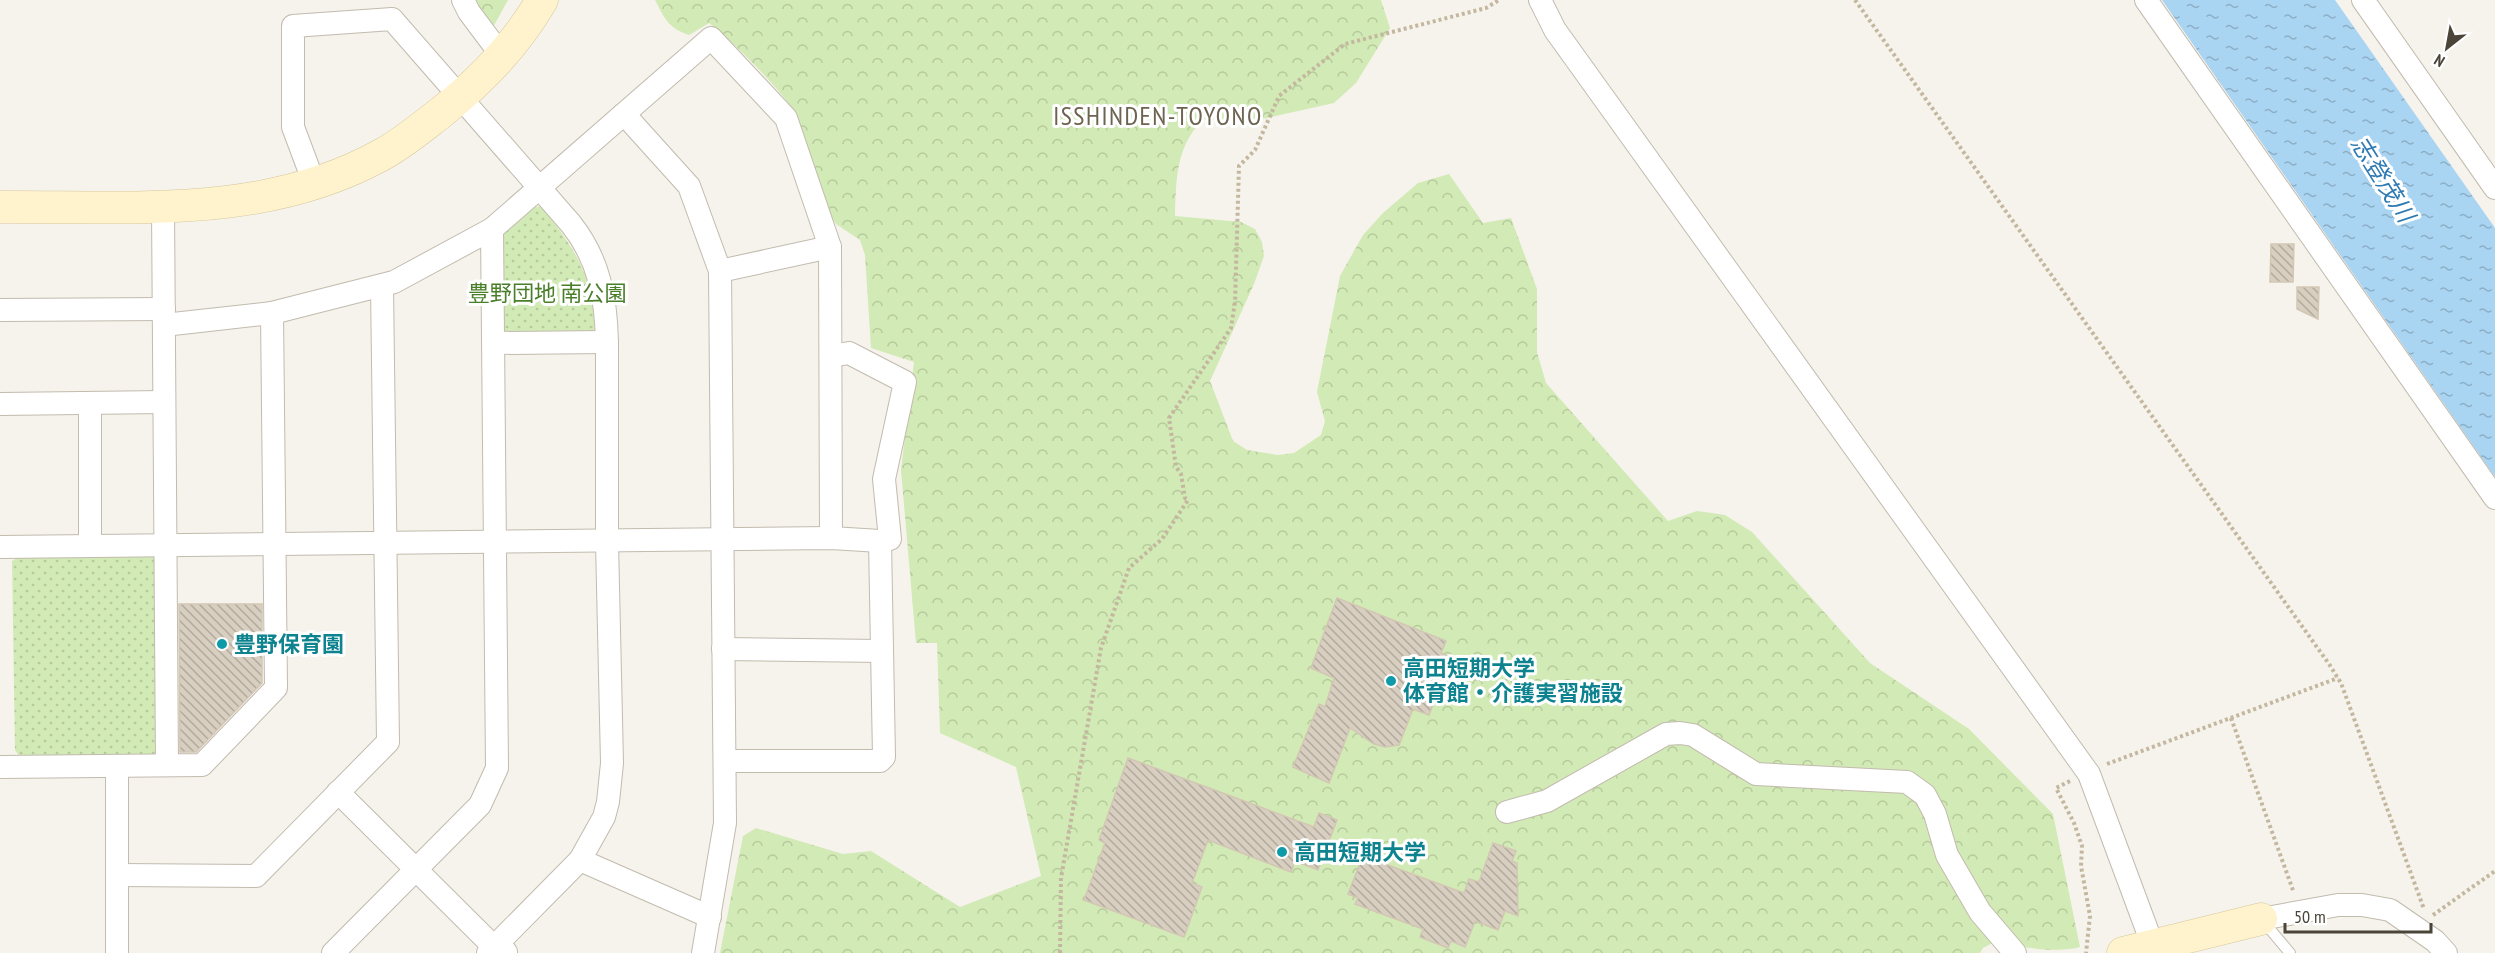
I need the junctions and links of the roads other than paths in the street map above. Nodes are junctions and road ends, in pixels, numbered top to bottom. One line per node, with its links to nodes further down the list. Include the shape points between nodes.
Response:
1 (463, 0): 6 (street)
2 (542, 0): 6 (street)
3 (1540, 0): 51 (street, via 1562,40 2087,772)
4 (2146, 0): 27 (street)
5 (2363, 0): 11 (street)
6 (502, 56): 7 (street)
7 (459, 98): 9 (street, via 384,153); 9 (street, via 392,19 293,26 293,127); 10 (street)
8 (624, 114): 10 (street); 15 (street, via 711,38 786,118); 16 (street, via 689,186)
9 (314, 183): 12 (street, via 225,204)
10 (539, 187): 14 (street); 21 (street, via 580,236 592,258 606,310)
11 (2495, 188)
12 (163, 206): 13 (street); 20 (street)
13 (0, 207)
14 (492, 230): 17 (street); 22 (street)
15 (830, 247): 16 (street); 23 (street)
16 (720, 271): 29 (street)
17 (382, 286): 19 (street); 32 (street)
18 (0, 310): 20 (street)
19 (272, 313): 20 (street); 34 (street)
20 (164, 317): 24 (street)
21 (607, 342): 22 (street); 33 (street)
22 (494, 343): 30 (street)
23 (831, 356): 28 (street); 31 (street, via 849,353 905,382 884,479 890,539)
24 (164, 402): 26 (street); 35 (street)
25 (0, 404): 26 (street)
26 (90, 404): 36 (street)
27 (2495, 498)
28 (831, 538): 29 (street); 31 (street)
29 (722, 540): 33 (street); 38 (street)
30 (496, 541): 32 (street); 33 (street); 47 (street, via 497,768 480,805)
31 (880, 541): 39 (street)
32 (387, 542): 34 (street); 44 (street, via 388,742)
33 (607, 542): 46 (street, via 612,763 604,817)
34 (274, 543): 35 (street); 41 (street, via 276,688 202,765)
35 (165, 545): 36 (street); 41 (street)
36 (90, 546): 37 (street)
37 (0, 547)
38 (723, 649): 39 (street); 40 (street)
39 (882, 651): 40 (street, via 884,757 880,761)
40 (724, 761): 49 (street, via 726,822)
41 (167, 765): 42 (street)
42 (117, 766): 43 (street); 48 (street)
43 (0, 767)
44 (338, 792): 47 (street); 48 (street, via 256,876)
45 (1507, 812): 56 (street, via 1547,801 1666,734 1693,735 1756,774 1907,782 1925,795 1947,855 1974,902)
46 (580, 860): 49 (street); 52 (street)
47 (415, 869): 52 (street); 54 (street)
48 (118, 875): 53 (street)
49 (710, 917): 55 (street)
50 (2261, 919): 51 (street); 58 (lane); 59 (street, via 2338,905 2390,910 2435,940)
51 (2153, 946): 57 (street)
52 (496, 951)
53 (117, 953)
54 (333, 953)
55 (703, 953)
56 (2015, 953)
57 (2123, 953)
58 (2290, 953)
59 (2446, 953)

